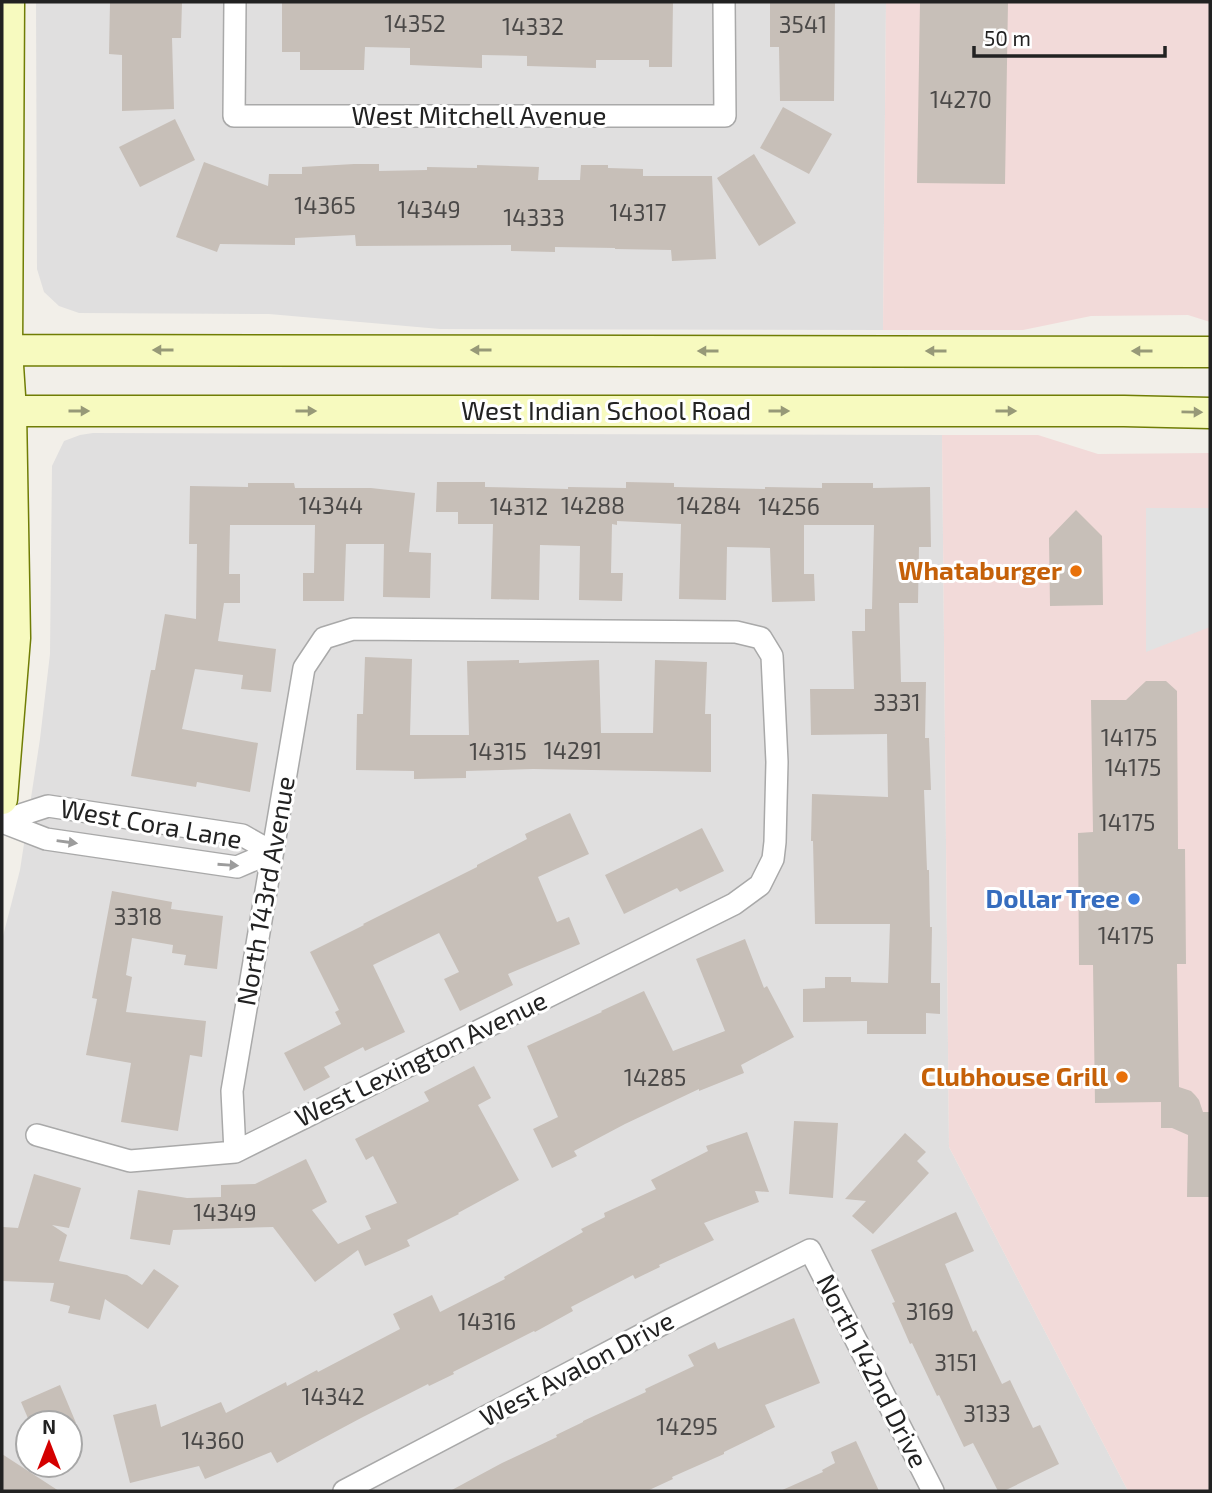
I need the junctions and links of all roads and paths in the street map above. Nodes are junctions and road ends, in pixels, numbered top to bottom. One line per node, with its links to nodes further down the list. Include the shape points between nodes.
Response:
1 (9, 2): 4 (main road)
2 (235, 2): 3 (street, West Mitchell Avenue, via 234,116 724,116)
3 (724, 2)
4 (4, 350): 5 (main road, one-way to 4); 6 (main road)
5 (1210, 352)
6 (6, 411): 7 (main road, West Indian School Road, one-way to 7); 8 (main road, via 15,638)
7 (1210, 413)
8 (2, 799)
9 (2, 822): 10 (street, West Cora Lane, one-way to 10, via 46,839 237,867); 10 (street, West Cora Lane, via 48,806 242,835)
10 (272, 852): 11 (street, North 143rd Avenue, via 304,668 324,638 353,629 736,632 761,638 772,656 777,762); 13 (street, North 143rd Avenue, via 232,1091)
11 (773, 859): 13 (street, West Lexington Avenue, via 760,885 734,904)
12 (37, 1135): 13 (street, West Lexington Avenue, via 131,1161)
13 (235, 1152)
14 (810, 1250): 15 (street, West Avalon Drive); 16 (street, North 142nd Drive)
15 (344, 1491)
16 (933, 1491)

